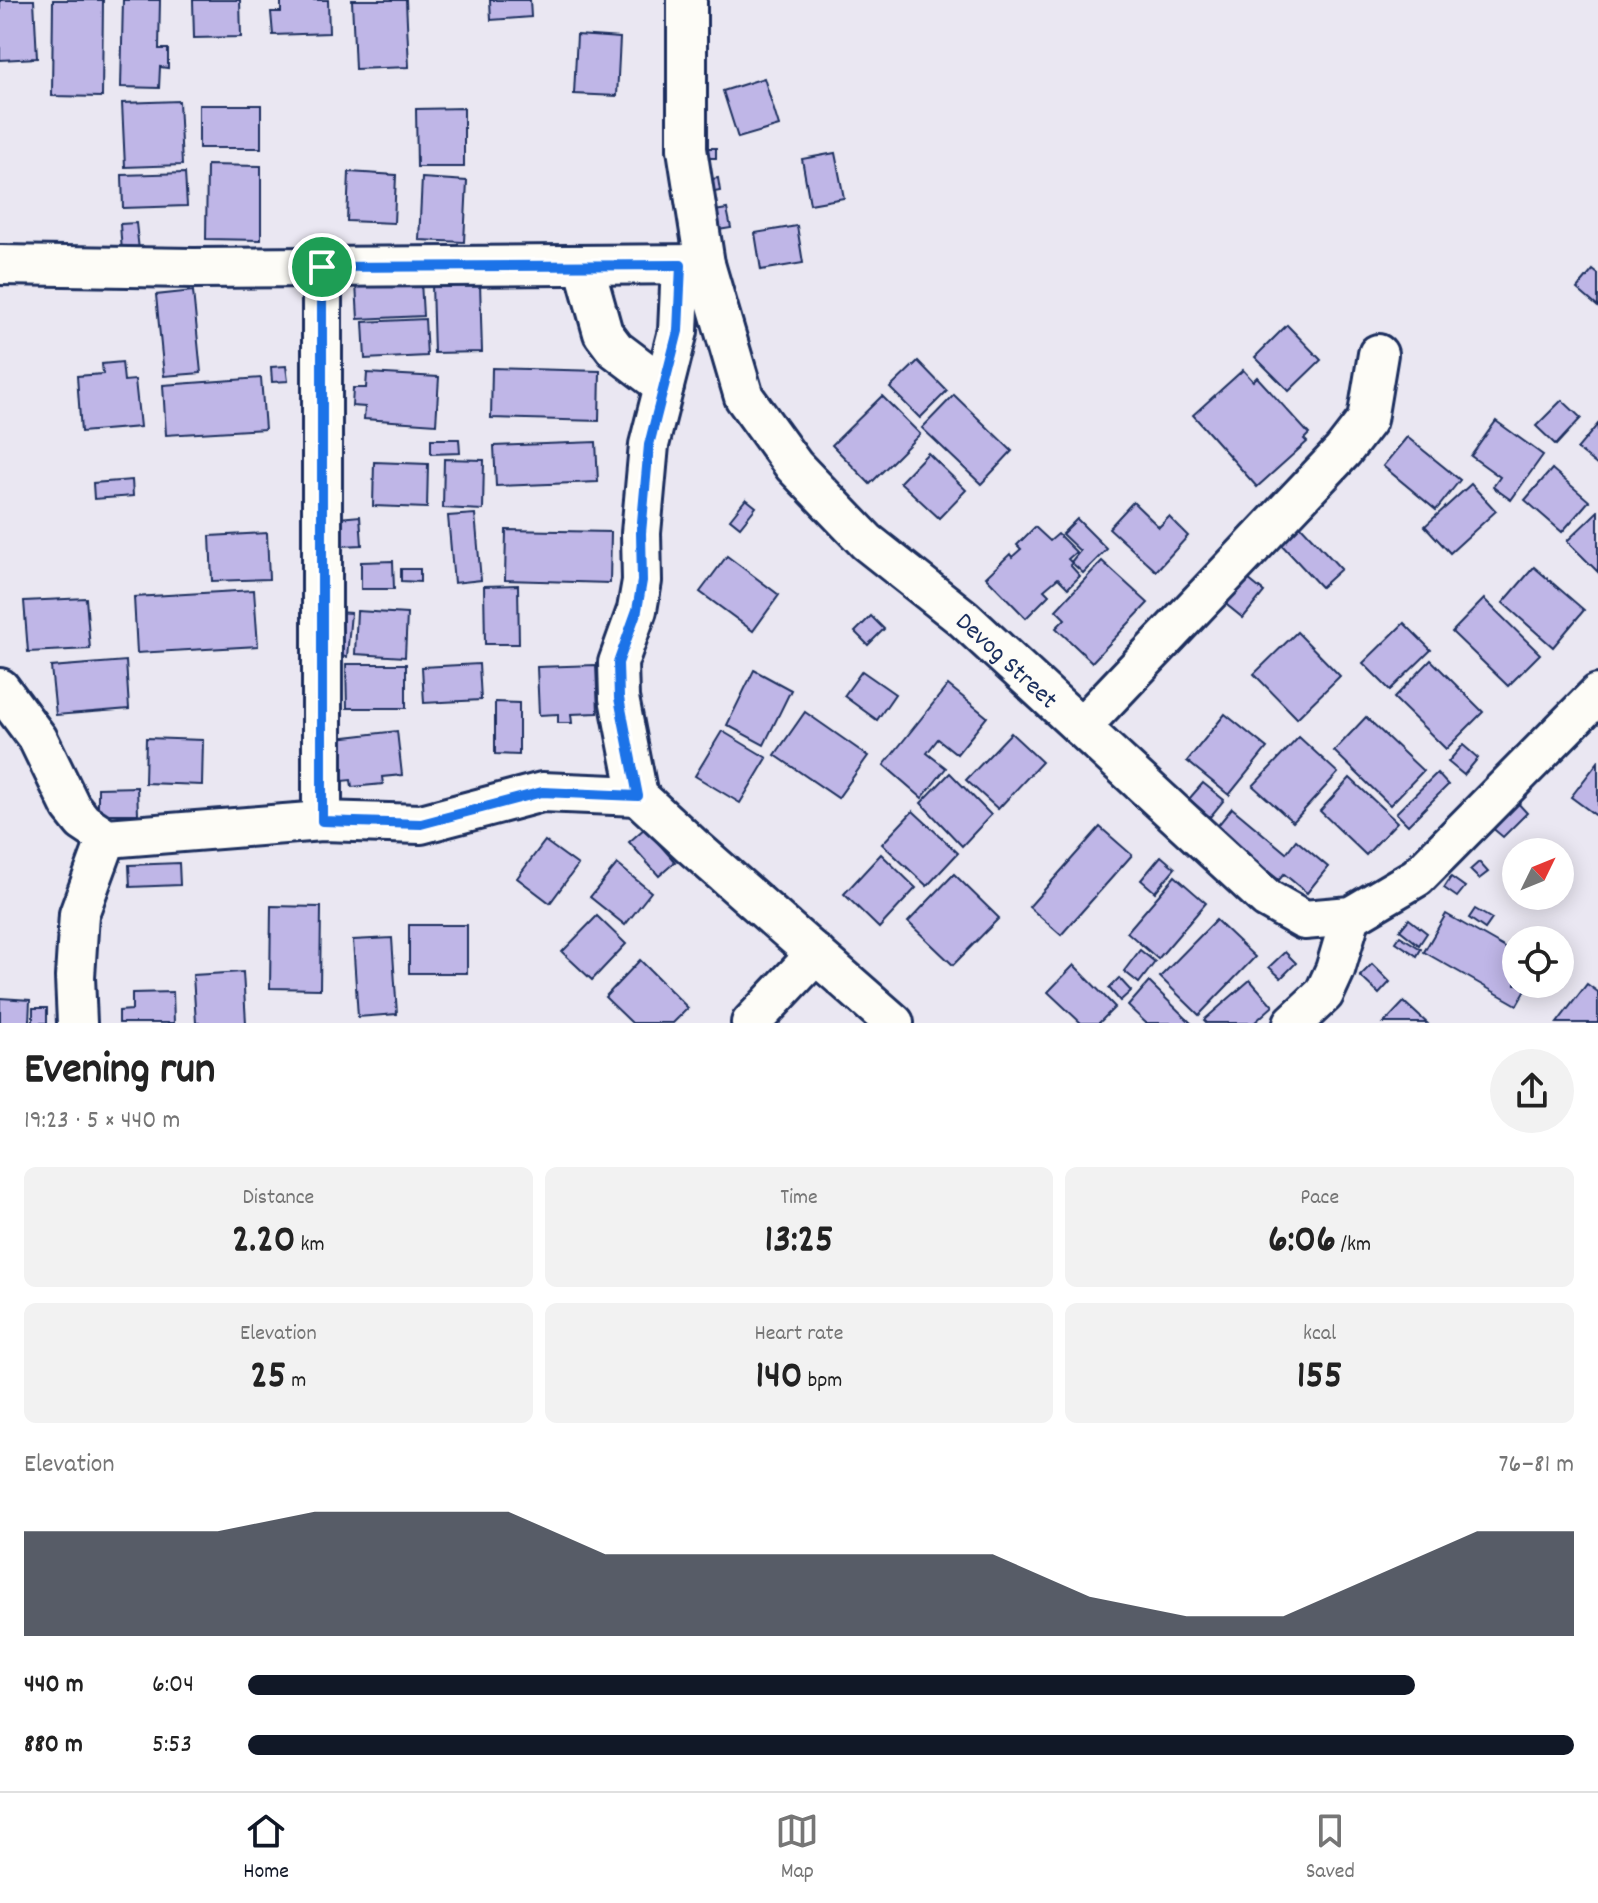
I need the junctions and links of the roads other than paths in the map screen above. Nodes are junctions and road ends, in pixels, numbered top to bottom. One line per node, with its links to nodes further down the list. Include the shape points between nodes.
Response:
1 (687, 0): 2 (street, Devog Street)
2 (693, 264): 4 (street); 7 (street); 10 (street, Devog Street, via 744,397 794,466 867,542 963,618)
3 (0, 265): 5 (street)
4 (584, 265): 5 (street); 7 (street, via 603,333 615,349)
5 (322, 267): 12 (street)
6 (1378, 354): 10 (street, via 1367,420 1343,451)
7 (664, 386): 11 (street, via 649,445 642,581 618,663 619,698)
8 (0, 688): 13 (street, via 38,739 71,807)
9 (1598, 694): 14 (street, Devog Street, via 1417,877)
10 (1081, 727): 14 (street, Devog Street, via 1267,899 1304,920)
11 (638, 796): 12 (street, via 542,792 421,824); 15 (street)
12 (322, 821): 13 (street)
13 (107, 838): 16 (street, via 79,914)
14 (1351, 916): 19 (street, via 1324,994)
15 (816, 954): 17 (street); 18 (street)
16 (77, 1023)
17 (751, 1023)
18 (894, 1023)
19 (1293, 1023)

